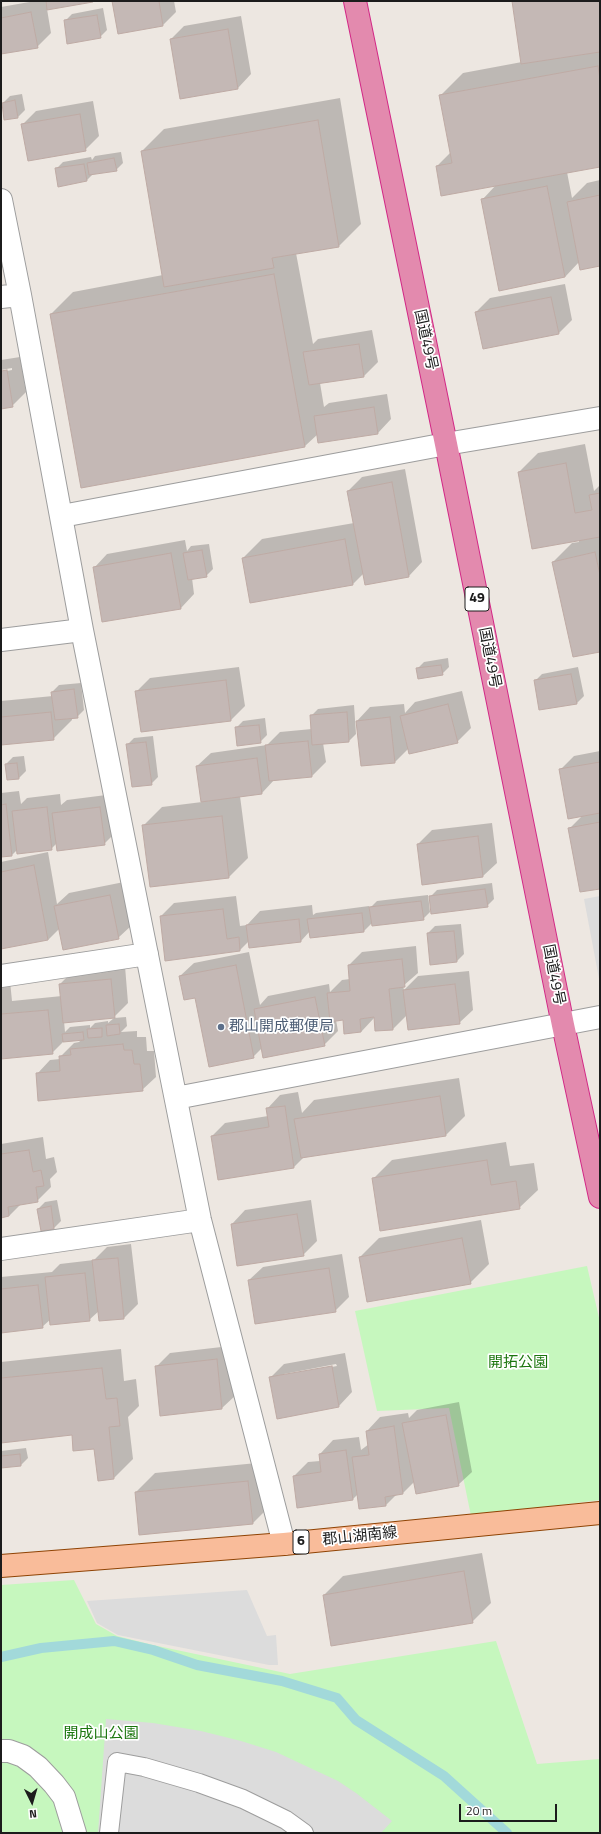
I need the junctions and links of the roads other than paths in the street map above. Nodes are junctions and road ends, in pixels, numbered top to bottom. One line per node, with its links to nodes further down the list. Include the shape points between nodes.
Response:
1 (355, 1): 5 (highway, 国道49号 / 49)
2 (1, 200): 3 (street)
3 (11, 296): 6 (street)
4 (600, 418): 5 (street)
5 (446, 444): 6 (street); 12 (highway, 国道49号 / 49)
6 (62, 516): 7 (street)
7 (82, 630): 8 (street); 9 (street)
8 (1, 640)
9 (147, 954): 10 (street); 13 (street)
10 (1, 976)
11 (600, 1016): 12 (street)
12 (563, 1025): 13 (street); 14 (highway, 国道49号 / 49)
13 (176, 1098): 15 (street)
14 (600, 1197)
15 (200, 1220): 16 (street); 18 (street)
16 (1, 1250)
17 (600, 1513): 18 (main road, 郡山湖南線 / 6)
18 (284, 1544): 19 (main road, 郡山湖南線 / 6)
19 (1, 1566)
20 (1, 1751): 21 (street, via 23,1756 54,1784 64,1797)
21 (75, 1833)
22 (109, 1833): 23 (lane, via 117,1762 144,1767 244,1799 286,1820)
23 (304, 1833)

